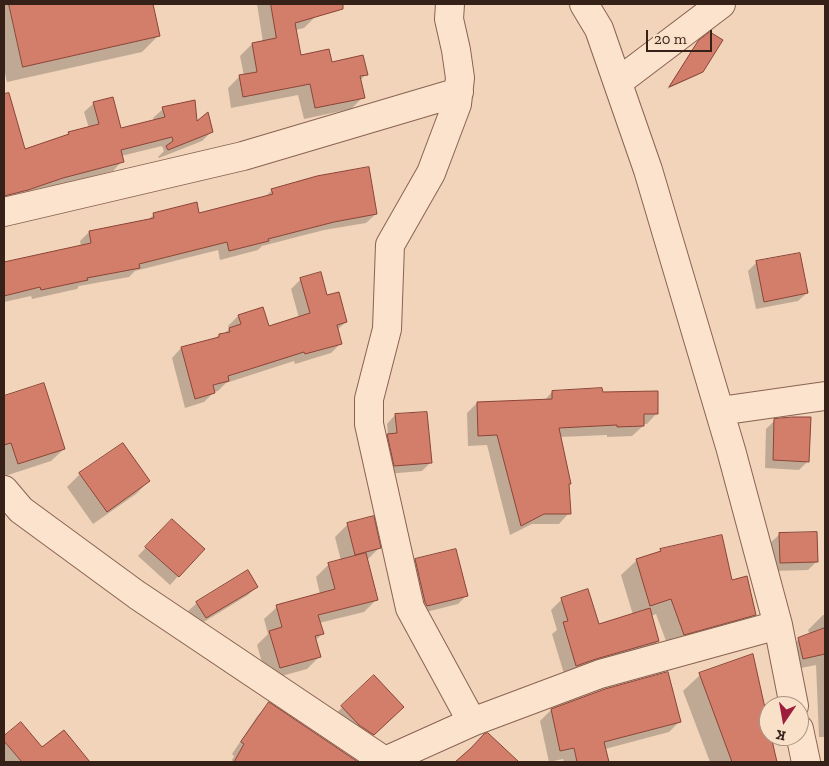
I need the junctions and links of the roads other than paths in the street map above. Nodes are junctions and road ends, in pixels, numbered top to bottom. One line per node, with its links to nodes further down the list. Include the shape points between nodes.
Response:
1 (450, 4): 5 (street, via 449,19 460,78)
2 (584, 4): 4 (street, via 599,29)
3 (721, 4): 4 (street)
4 (618, 82): 8 (street, via 648,170)
5 (459, 92): 6 (street, via 243,156); 12 (street, via 431,173 390,245 387,329 369,399 368,424 410,608)
6 (4, 212)
7 (825, 396): 8 (street)
8 (720, 411): 10 (street)
9 (10, 506): 14 (street)
10 (778, 625): 11 (street); 12 (street, via 600,674)
11 (792, 696)
12 (472, 722): 14 (street)
13 (803, 746): 15 (street)
14 (384, 762)
15 (806, 762)

